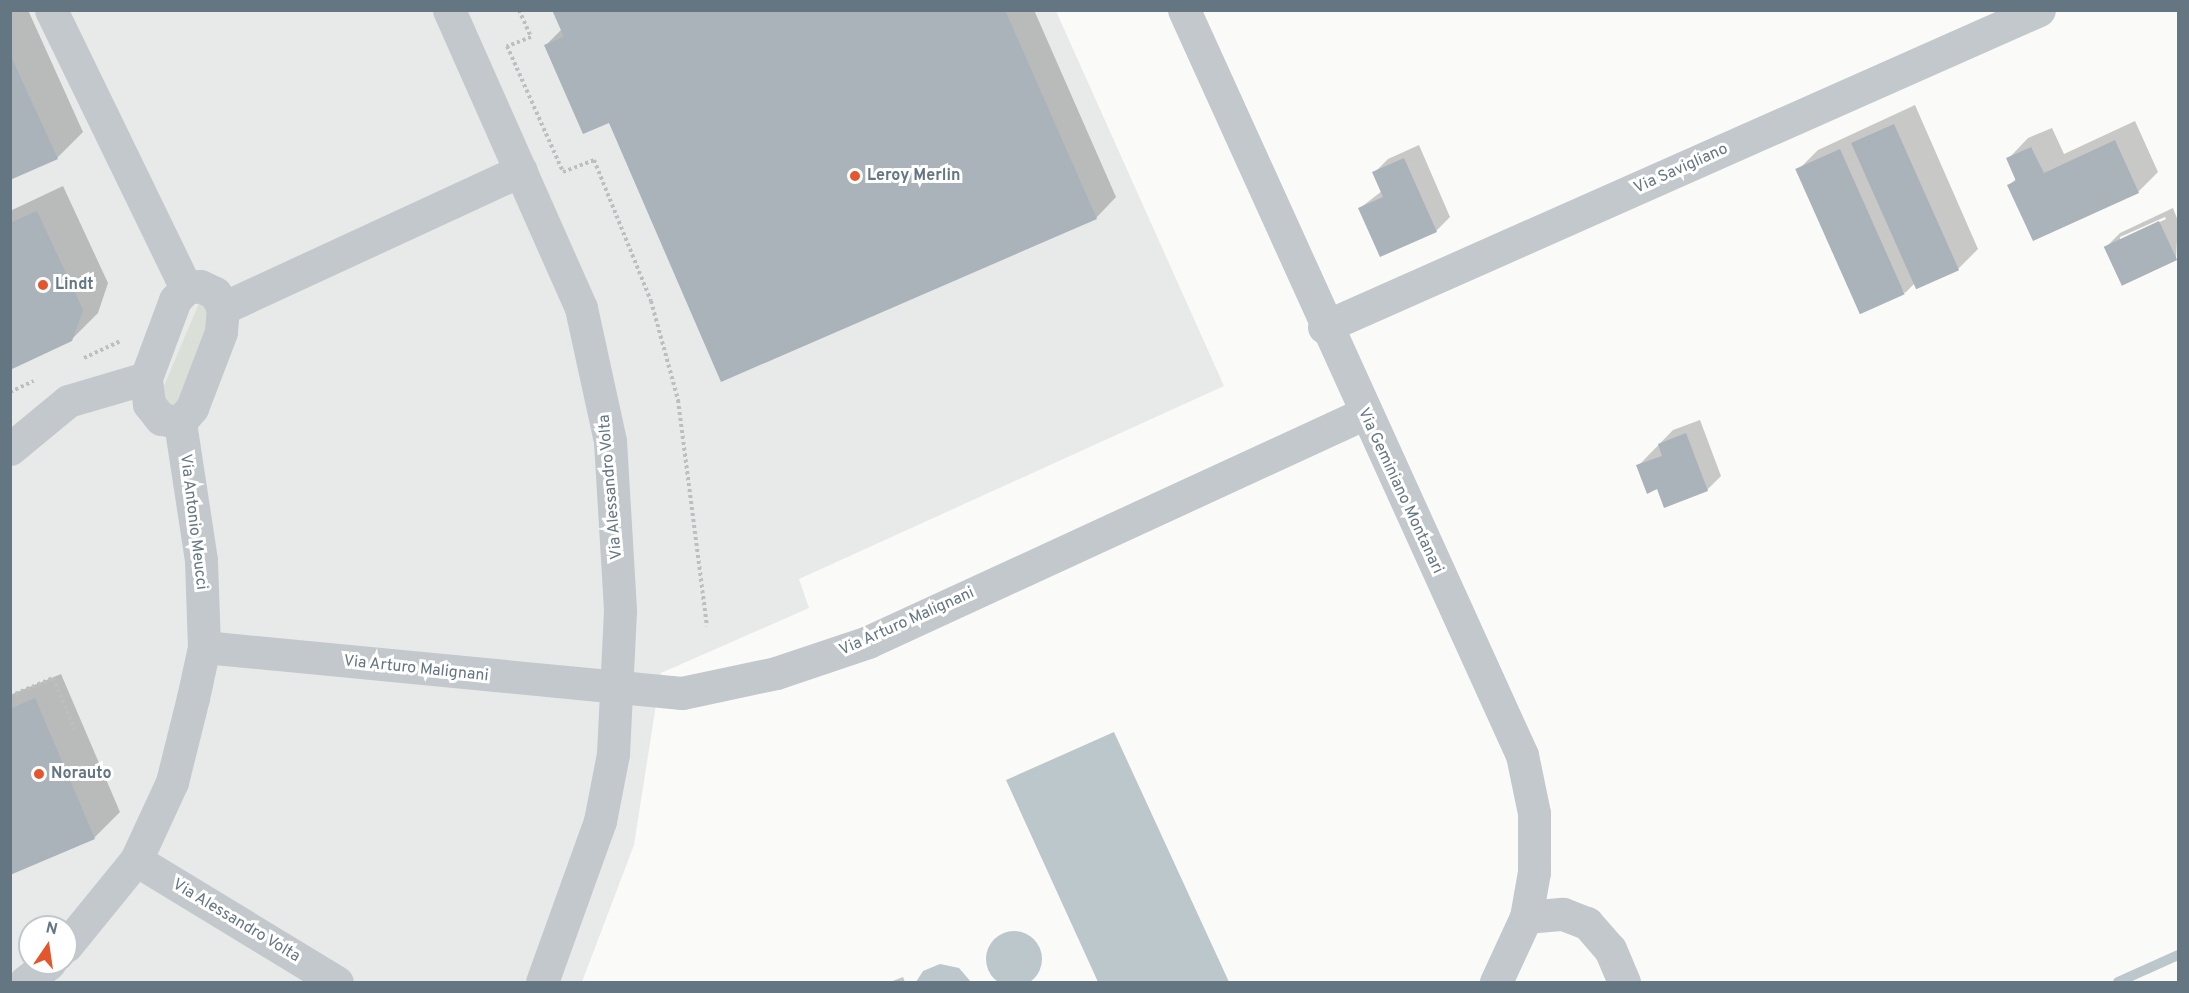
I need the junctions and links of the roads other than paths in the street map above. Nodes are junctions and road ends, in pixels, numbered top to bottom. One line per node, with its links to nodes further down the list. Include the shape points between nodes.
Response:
1 (51, 10): 6 (street)
2 (449, 10): 5 (street, Via Alessandro Volta)
3 (1184, 10): 8 (street, Via Geminiano Montanari)
4 (2039, 10): 8 (street, Via Savigliano)
5 (521, 170): 7 (street); 14 (street, Via Alessandro Volta, via 582,308 596,356 610,441 616,529)
6 (186, 288): 7 (street, via 200,286 215,293); 9 (street, via 175,300)
7 (223, 308): 11 (street, via 208,371)
8 (1324, 327): 10 (street, Via Geminiano Montanari)
9 (146, 378): 11 (street, via 149,404 161,418); 12 (street, via 68,401)
10 (1362, 414): 14 (street, Via Arturo Malignani, via 868,642 776,673 682,693); 16 (street, Via Geminiano Montanari, via 1522,755 1534,813 1534,872)
11 (180, 422): 13 (street, Via Antonio Meucci, via 201,560)
12 (10, 449)
13 (204, 647): 14 (street, Via Arturo Malignani); 15 (street, Via Antonio Meucci, via 172,782)
14 (618, 689): 19 (street, Via Alessandro Volta, via 600,821)
15 (136, 860): 17 (street, Via Antonio Meucci); 18 (street, Via Alessandro Volta)
16 (1526, 917): 20 (street, Via Geminiano Montanari); 21 (street, via 1563,914 1587,924 1610,949)
17 (78, 931)
18 (336, 982)
19 (542, 982)
20 (1496, 982)
21 (1624, 982)

